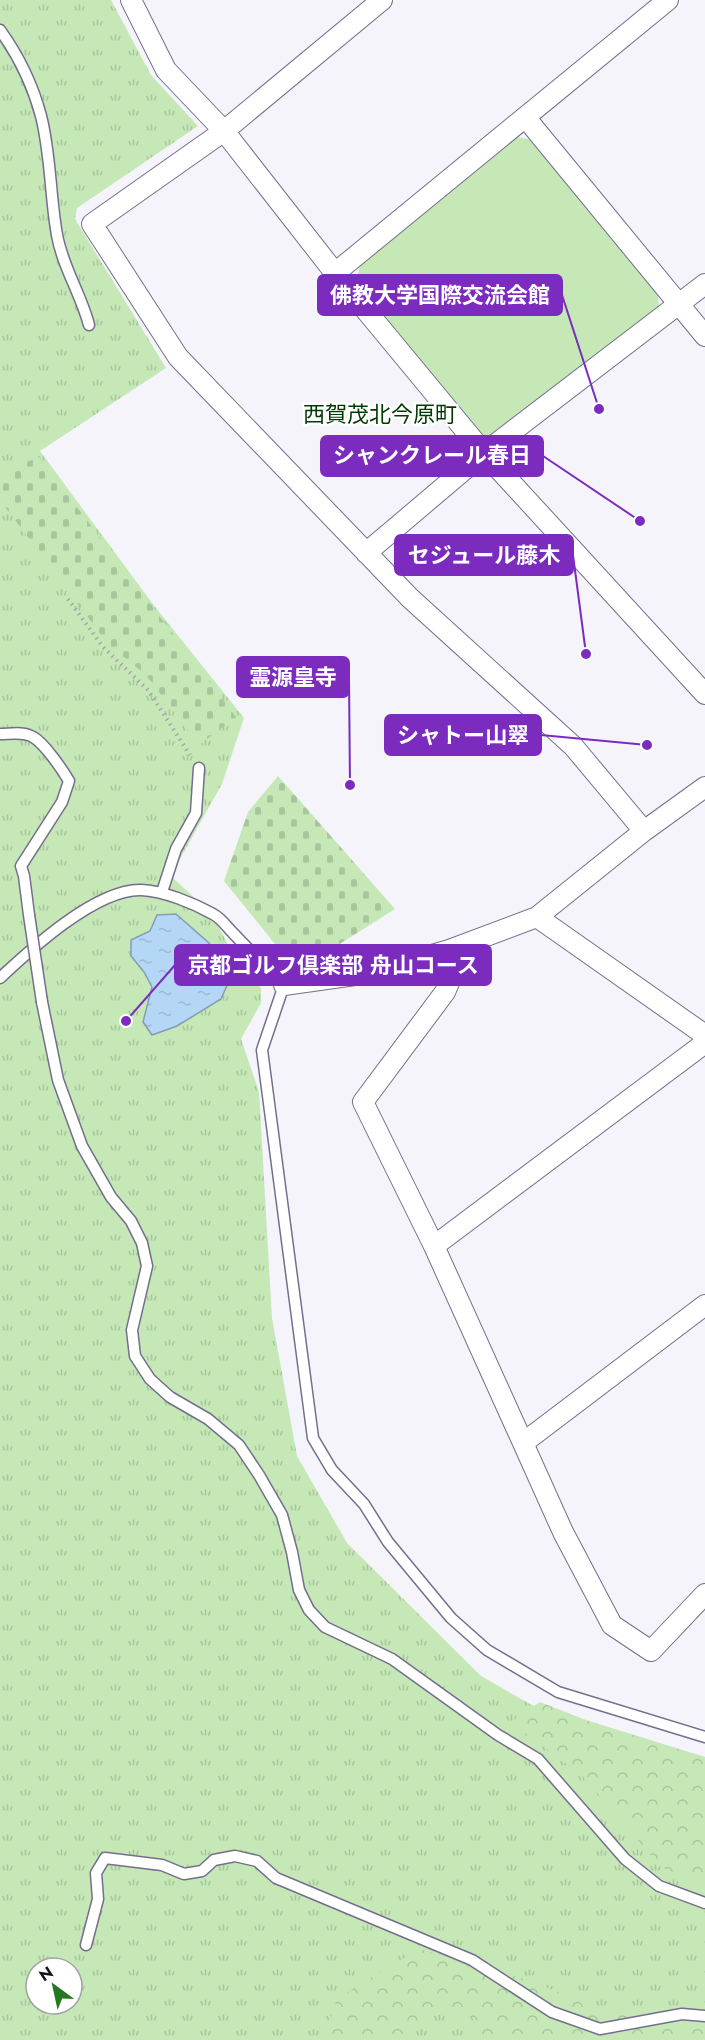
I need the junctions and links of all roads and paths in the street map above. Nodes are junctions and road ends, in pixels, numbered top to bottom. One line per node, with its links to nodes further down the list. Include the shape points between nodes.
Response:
1 (131, 0): 6 (street, via 166,70)
2 (382, 0): 6 (street)
3 (668, 0): 5 (street)
4 (0, 30): 10 (lane, via 32,87 42,117 57,235)
5 (525, 117): 7 (street); 9 (street)
6 (224, 131): 7 (street); 13 (street, via 92,224 178,357)
7 (335, 273): 12 (street)
8 (705, 284): 9 (street)
9 (680, 305): 11 (street); 12 (street)
10 (89, 325)
11 (705, 336)
12 (484, 453): 13 (street); 15 (street)
13 (366, 553): 19 (street, via 573,746)
14 (68, 599): 17 (path, via 103,647 148,690)
15 (705, 694)
16 (0, 734): 32 (lane, bridge, via 33,736 69,781 62,801 21,866 58,1080 82,1146 142,1243 147,1266 132,1330 135,1356 150,1379 171,1398 208,1419 239,1445 282,1515 299,1590 309,1610 325,1627 392,1659 538,1759 625,1859 659,1886)
17 (199, 768): 20 (lane, via 196,813 176,849)
18 (705, 787): 19 (street)
19 (644, 831): 21 (street)
20 (162, 892): 23 (lane, via 138,890 91,906 59,927); 24 (lane, via 215,915)
21 (537, 917): 22 (street); 25 (street)
22 (449, 950): 24 (street, via 369,973); 27 (street, via 453,971 445,992 363,1102)
23 (0, 978)
24 (284, 985): 31 (lane, via 262,1050 313,1438 332,1470 364,1504 388,1542 451,1618 487,1650 558,1692)
25 (705, 1035)
26 (705, 1043): 27 (street)
27 (434, 1246): 29 (street)
28 (705, 1305): 29 (street)
29 (523, 1443): 30 (street, via 563,1532 612,1625 651,1651)
30 (705, 1594)
31 (705, 1737)
32 (705, 1903)
33 (86, 1945): 34 (lane, via 98,1899 96,1873 105,1858 162,1865 184,1874 202,1871 214,1860 235,1856 257,1861 276,1878 472,1960 552,2012 600,2029 682,2014)
34 (705, 2016)

